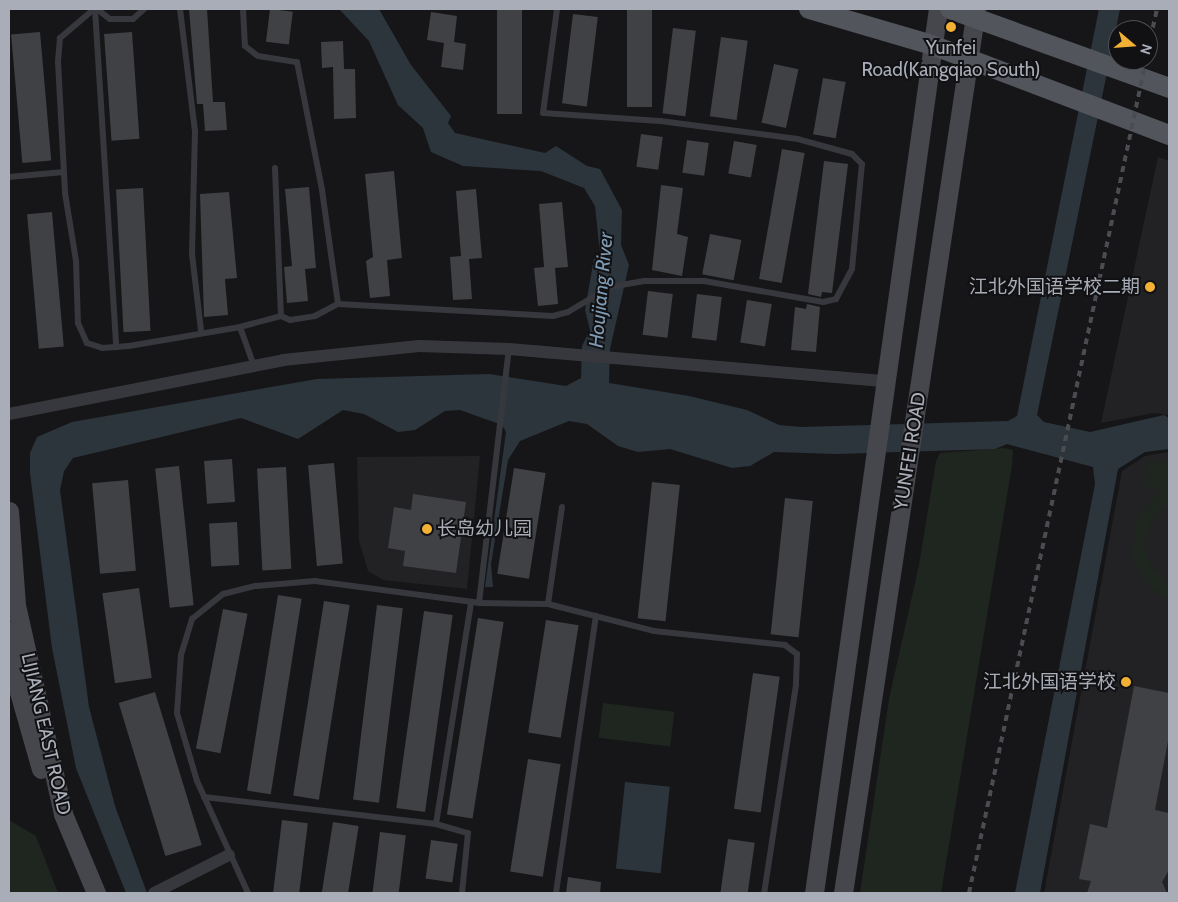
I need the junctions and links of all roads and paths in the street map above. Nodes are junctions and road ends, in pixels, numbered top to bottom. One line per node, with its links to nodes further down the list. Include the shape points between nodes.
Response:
1 (95, 9): 2 (lane, via 110,19 133,19); 15 (lane, via 60,38); 21 (lane)
2 (144, 9)
3 (180, 9): 20 (lane, via 195,132 192,254)
4 (243, 9): 17 (lane, via 245,46 258,56 297,62 322,190)
5 (557, 9): 17 (lane, via 543,113 660,121 798,139 852,154 862,164 852,269 836,299 823,302 704,281 646,281 610,287 568,312 553,316)
6 (808, 9): 10 (main road)
7 (938, 9): 10 (main road, YUNFEI ROAD)
8 (950, 9): 9 (main road)
9 (976, 12): 11 (main road, YUNFEI ROAD); 12 (main road)
10 (932, 45): 11 (main road); 24 (main road, YUNFEI ROAD)
11 (969, 59): 13 (main road); 44 (main road, YUNFEI ROAD)
12 (1169, 88)
13 (1169, 134)
14 (275, 168): 18 (lane)
15 (64, 172): 16 (lane); 21 (lane, via 76,261 78,323 86,343)
16 (9, 177)
17 (338, 304): 18 (lane, via 315,316 290,320)
18 (281, 316): 19 (lane)
19 (240, 327): 20 (lane); 23 (lane)
20 (201, 331): 21 (lane)
21 (116, 347)
22 (508, 349): 23 (street, via 419,346); 24 (street, via 642,360); 29 (lane)
23 (254, 366): 25 (street)
24 (884, 389): 43 (main road, YUNFEI ROAD)
25 (9, 414)
26 (562, 507): 30 (lane)
27 (9, 511): 37 (main road, LIJIANG EAST ROAD, via 16,605 63,814)
28 (471, 602): 29 (lane); 33 (lane, via 315,581 256,586 223,594 192,619 181,655 177,714); 34 (lane)
29 (479, 603): 30 (lane)
30 (548, 604): 31 (lane)
31 (596, 616): 41 (lane); 42 (lane, via 654,631 785,644 797,654 796,685)
32 (9, 631): 36 (main road, LIJIANG EAST ROAD, via 19,692)
33 (204, 797): 34 (lane); 35 (lane)
34 (436, 824): 40 (lane, via 468,833)
35 (229, 855): 38 (street); 39 (lane)
36 (82, 893)
37 (96, 893)
38 (154, 893)
39 (248, 893)
40 (462, 893)
41 (556, 893)
42 (764, 893)
43 (814, 893)
44 (842, 893)

